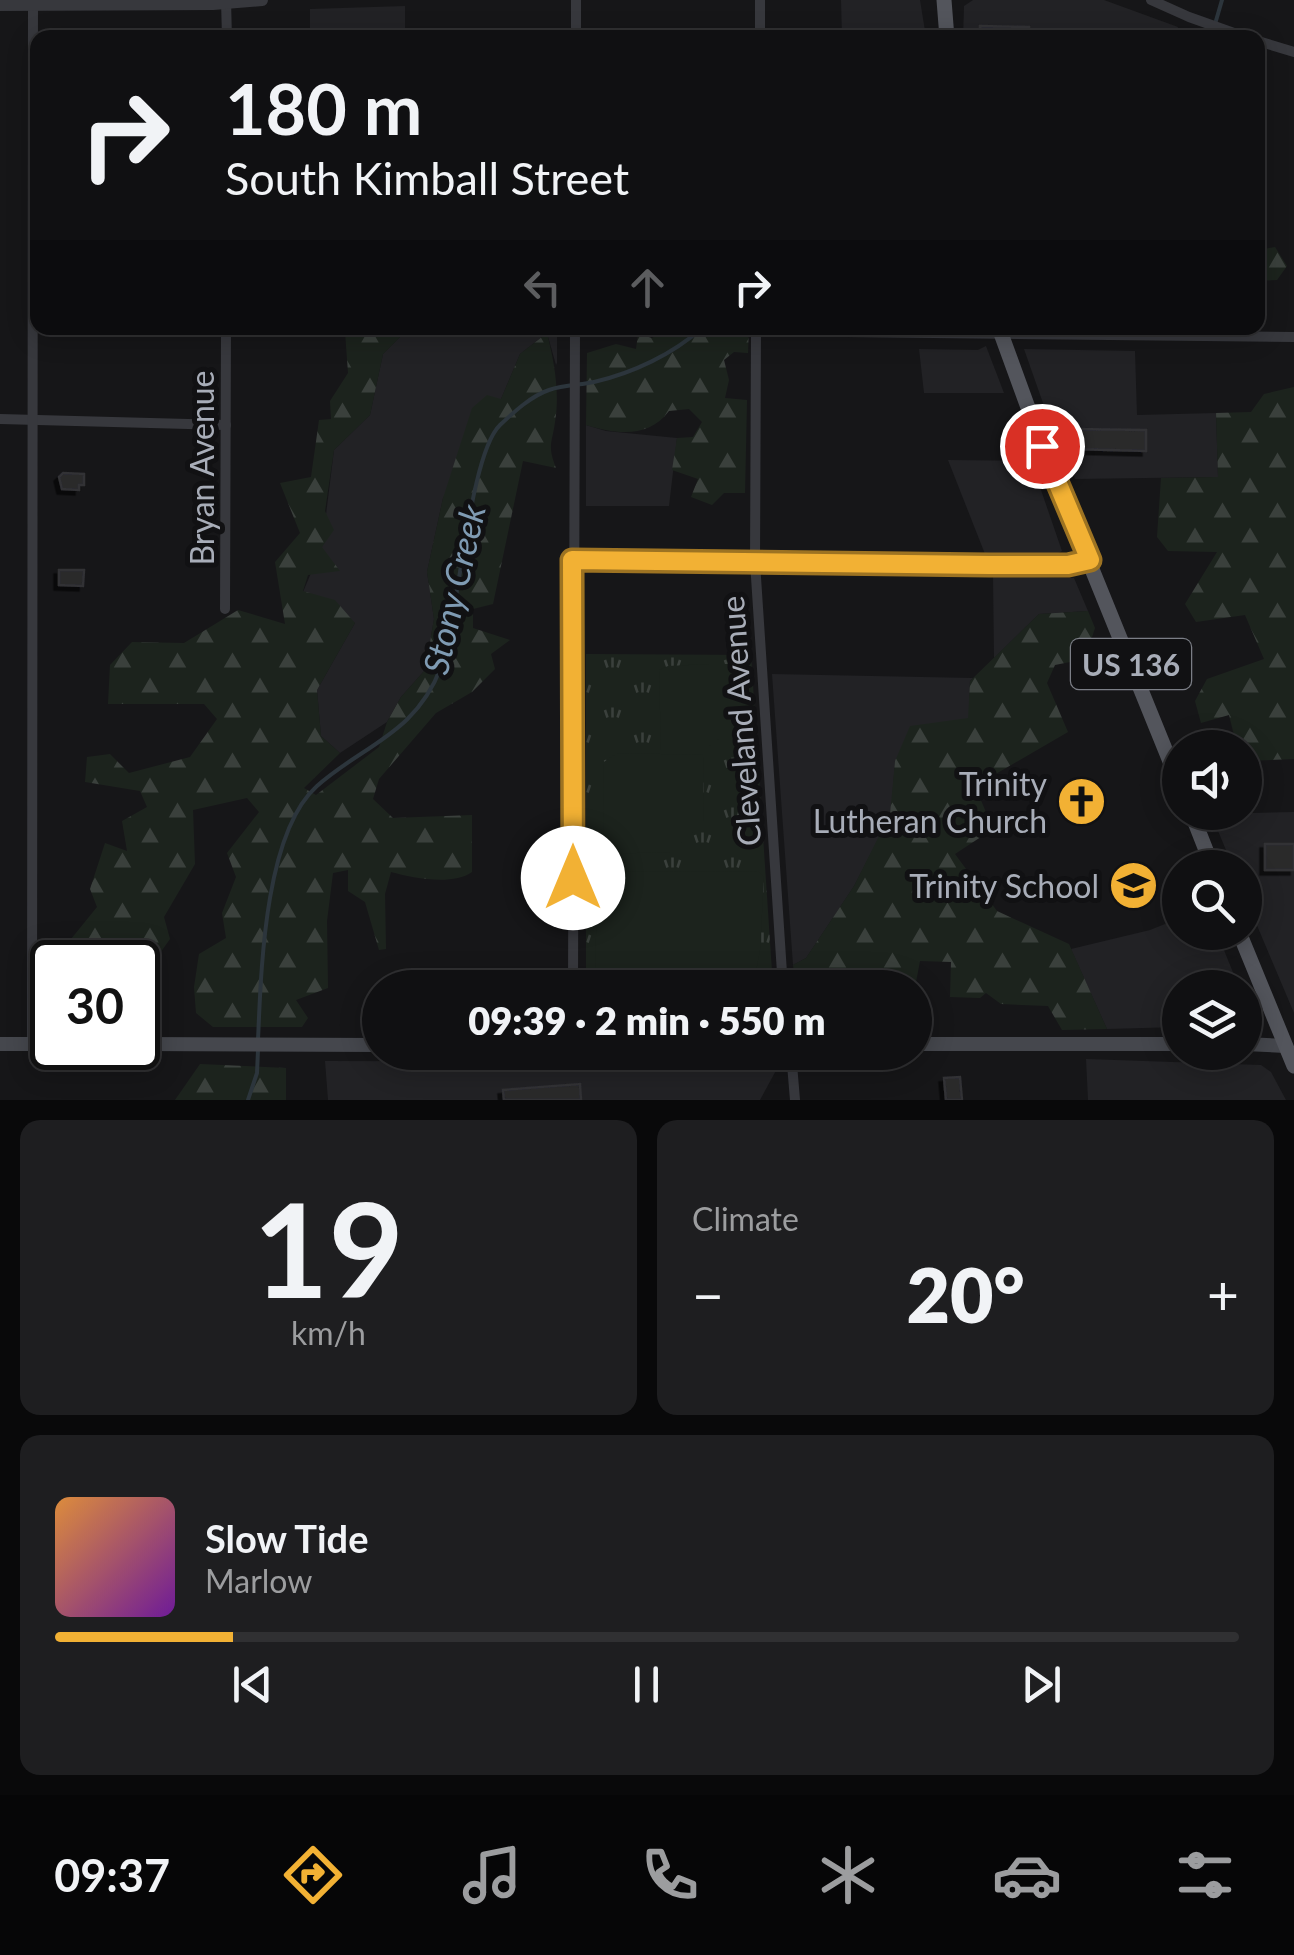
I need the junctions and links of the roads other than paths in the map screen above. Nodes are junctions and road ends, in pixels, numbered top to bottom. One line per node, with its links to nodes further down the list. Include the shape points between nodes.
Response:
1 (262, 0): 6 (street)
2 (576, 0): 11 (street)
3 (760, 0): 12 (street)
4 (944, 0): 13 (main road)
5 (1152, 0): 14 (street)
6 (226, 1): 7 (street); 10 (street)
7 (33, 2): 8 (street); 9 (street)
8 (0, 4)
9 (33, 30)
10 (226, 30)
11 (576, 30)
12 (760, 30)
13 (946, 30)
14 (1225, 30)
15 (1265, 42): 16 (street)
16 (1294, 52)
17 (31, 335): 25 (street)
18 (226, 335): 26 (street, Bryan Avenue)
19 (574, 335): 27 (street)
20 (756, 335): 29 (street, Cleveland Avenue)
21 (1001, 335): 28 (main road, US 136)
22 (1168, 335): 23 (street)
23 (1294, 338)
24 (0, 419): 25 (street)
25 (31, 419): 26 (street); 32 (street)
26 (226, 425): 30 (street, Bryan Avenue)
27 (572, 560): 29 (street); 34 (street)
28 (1090, 560): 29 (street); 31 (main road, US 136)
29 (755, 562): 35 (street, Cleveland Avenue)
30 (225, 609)
31 (1162, 741)
32 (32, 940)
33 (1248, 950): 43 (main road)
34 (573, 970)
35 (783, 970)
36 (0, 1044): 37 (main road)
37 (30, 1044)
38 (160, 1044): 41 (main road)
39 (932, 1044): 40 (main road)
40 (1162, 1044)
41 (362, 1045)
42 (1262, 1045): 43 (main road)
43 (1290, 1046): 44 (main road)
44 (1294, 1066)
45 (793, 1070): 46 (street)
46 (795, 1100)

